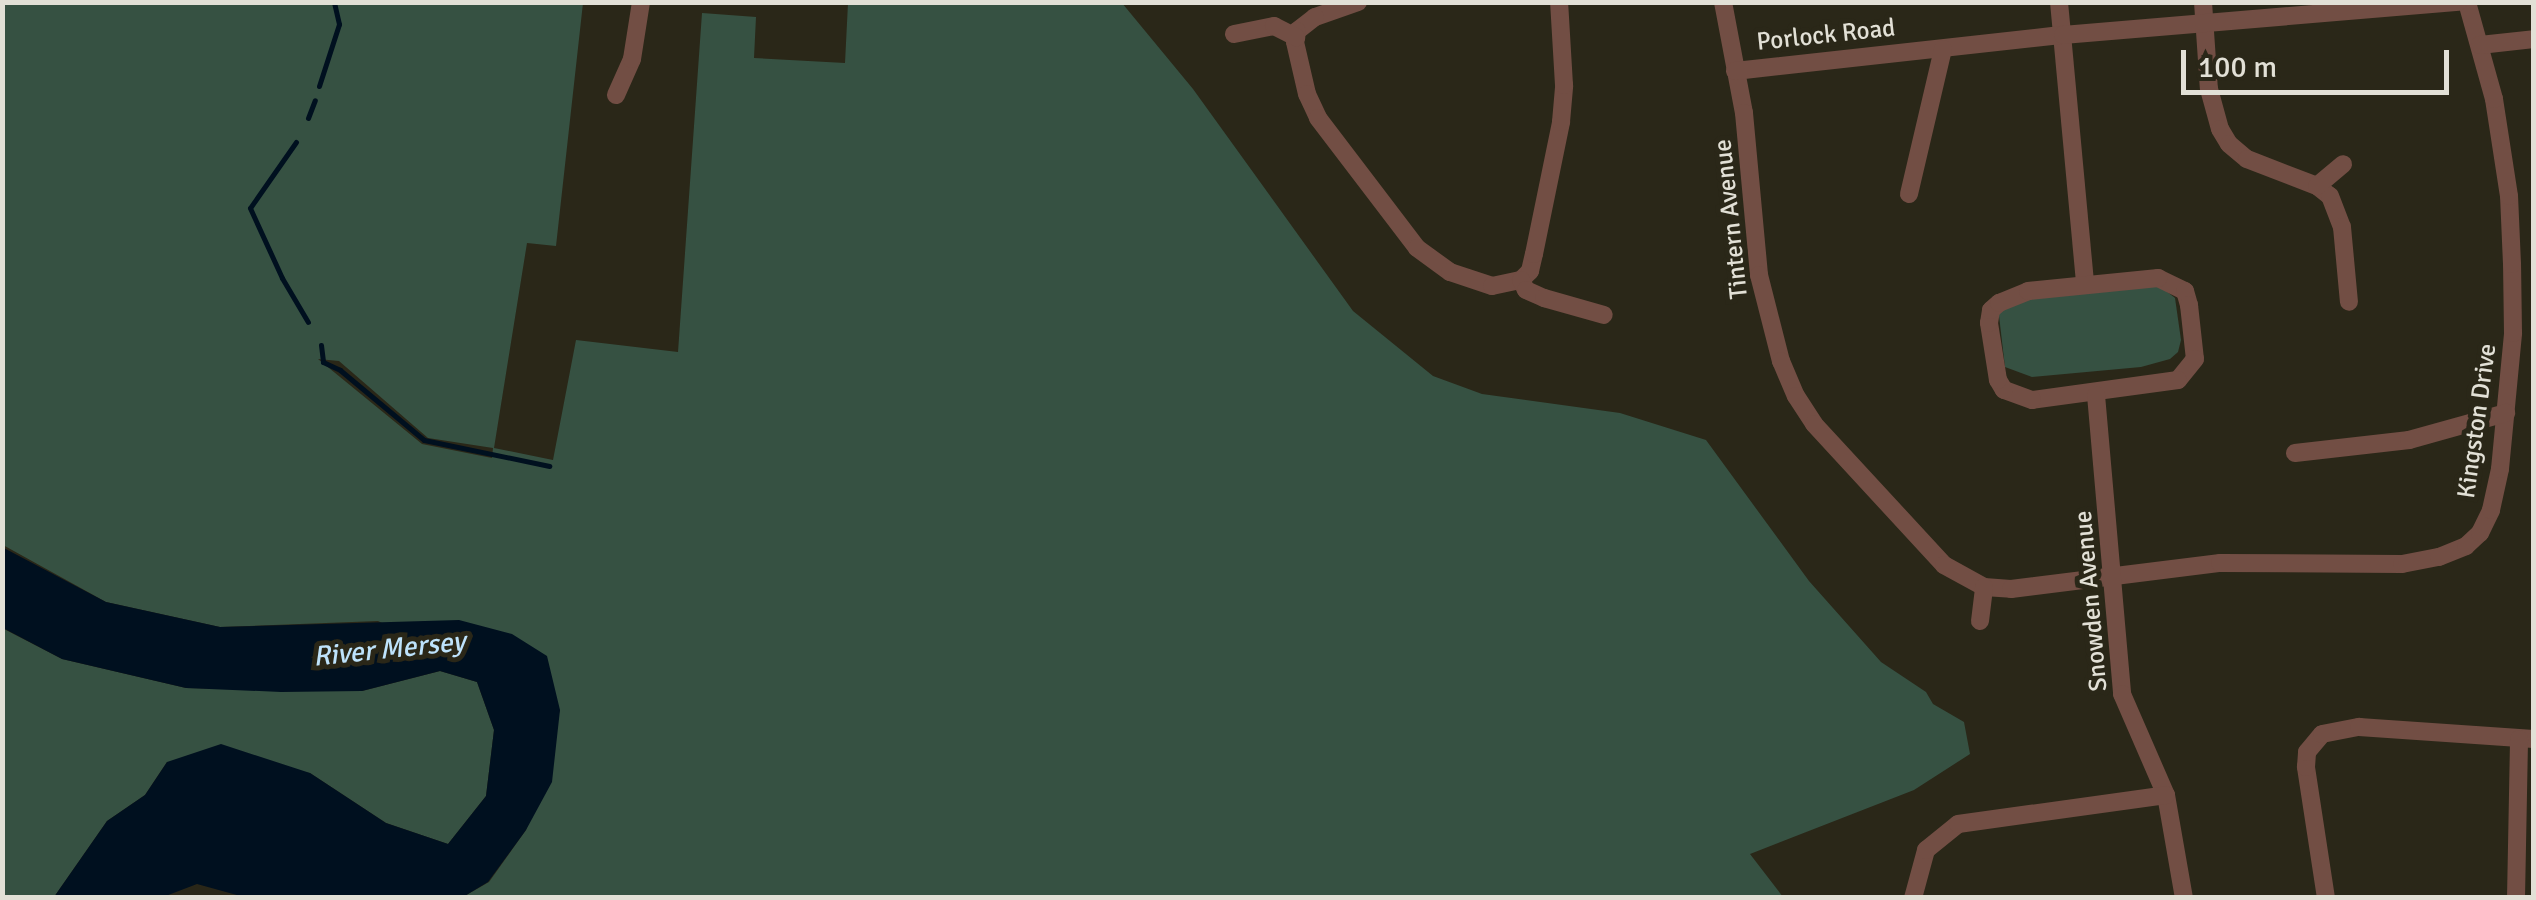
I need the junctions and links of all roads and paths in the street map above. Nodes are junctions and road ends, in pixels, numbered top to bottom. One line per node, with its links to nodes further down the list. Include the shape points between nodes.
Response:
1 (1358, 2): 12 (street, via 1303,23)
2 (1558, 2): 21 (street, via 1561,122 1530,271)
3 (1722, 2): 16 (street, Tintern Avenue)
4 (2060, 2): 11 (street)
5 (2203, 2): 9 (street)
6 (2460, 2): 9 (street, Porlock Road)
7 (2468, 2): 14 (street, Kingston Drive)
8 (640, 7): 17 (street, via 632,59)
9 (2204, 25): 11 (street, Porlock Road); 19 (street, via 2214,112 2228,144 2246,160)
10 (1234, 34): 12 (street, via 1274,26)
11 (2063, 35): 15 (street, Porlock Road); 22 (street)
12 (1296, 38): 21 (street, via 1318,118 1417,248 1468,280 1492,286)
13 (2534, 38): 14 (street)
14 (2480, 46): 26 (street, Kingston Drive, via 2509,196 2514,333)
15 (1944, 49): 16 (street, Porlock Road); 20 (street)
16 (1735, 71): 29 (street, Tintern Avenue, via 1758,274 1796,396 1908,529 1944,565)
17 (616, 95)
18 (2343, 164): 19 (street)
19 (2318, 186): 23 (street, via 2338,207)
20 (1908, 194)
21 (1521, 280): 24 (street, via 1544,298)
22 (2085, 284): 25 (street, via 2014,297 1991,310 1989,322 2004,390 2032,400); 25 (street, via 2158,278 2185,290 2195,359 2178,380)
23 (2349, 302)
24 (1604, 316)
25 (2096, 395): 28 (street, Snowden Avenue)
26 (2506, 413): 27 (street, via 2410,440); 28 (street, Kingston Drive, via 2492,510 2466,546 2402,564 2220,563)
27 (2295, 454)
28 (2114, 578): 29 (street); 32 (street, Snowden Avenue, via 2122,694)
29 (1984, 587): 30 (street)
30 (1980, 621)
31 (2526, 739): 35 (street, via 2358,726 2322,734 2307,752 2306,768); 36 (street)
32 (2166, 795): 33 (street, via 1958,824 1926,850); 34 (street, Snowden Avenue)
33 (1913, 898)
34 (2184, 898)
35 (2326, 898)
36 (2516, 898)

